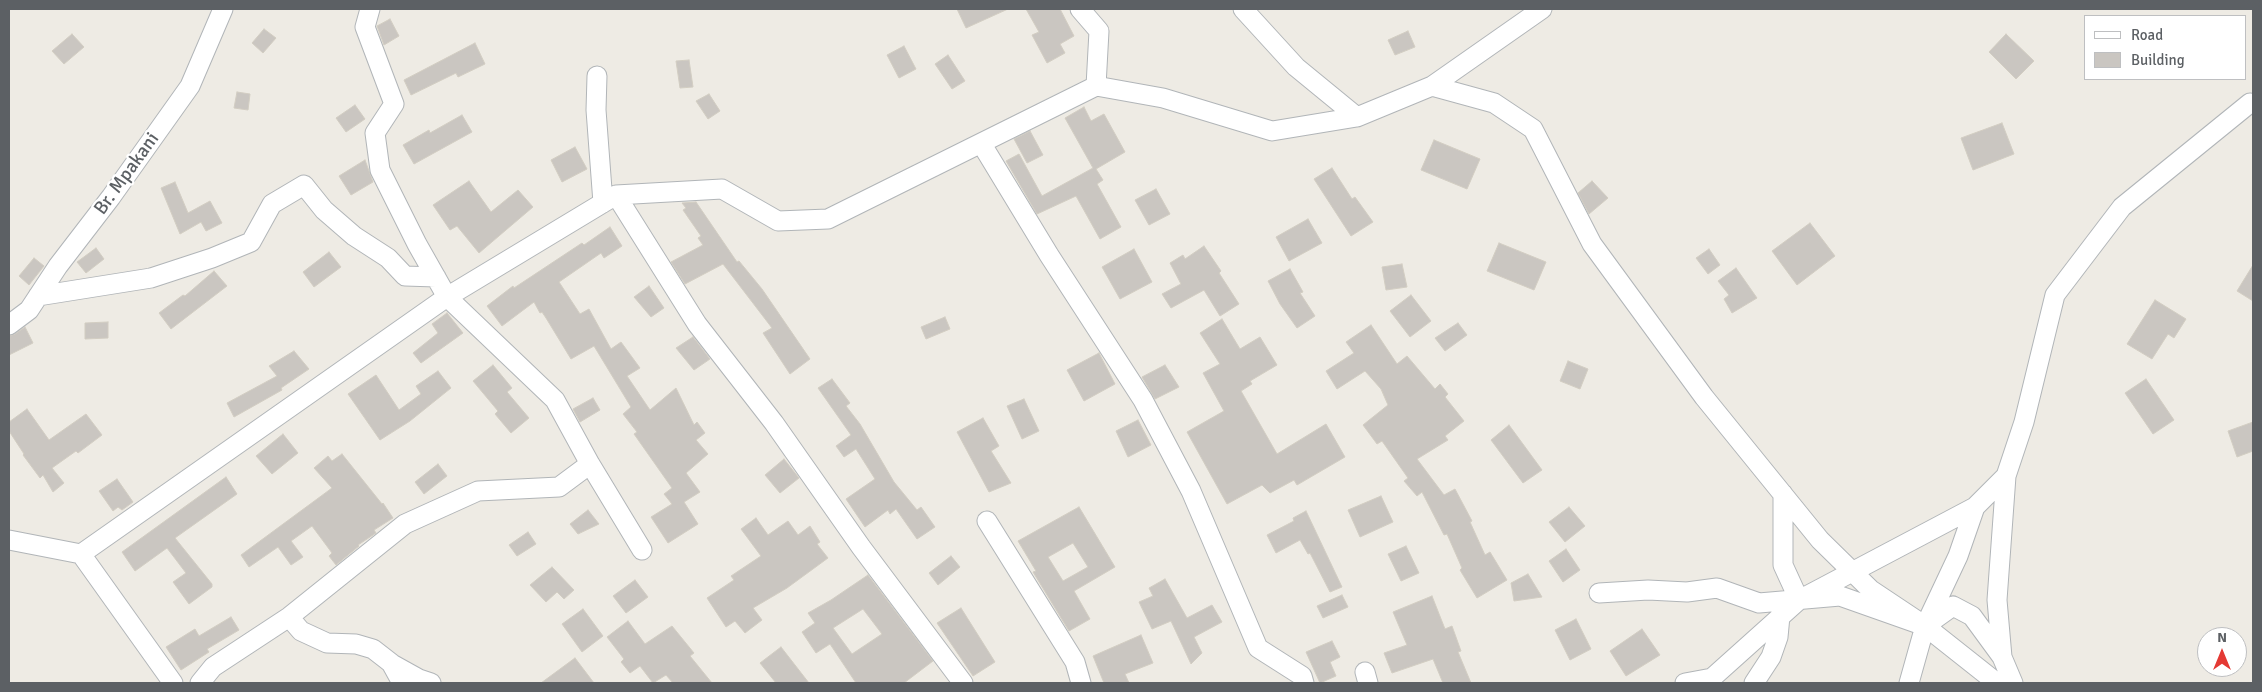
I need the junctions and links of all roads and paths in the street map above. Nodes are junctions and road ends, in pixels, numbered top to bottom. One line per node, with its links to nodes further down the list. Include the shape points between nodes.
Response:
1 (223, 9): 14 (street, Br. Mpakani, via 190,86)
2 (370, 9): 13 (street, via 365,27 394,104 375,133 380,170)
3 (1080, 9): 7 (street, via 1099,31)
4 (1243, 9): 10 (street, via 1296,67)
5 (1542, 9): 8 (street)
6 (597, 76): 12 (street, via 596,110)
7 (1096, 86): 10 (street, via 1163,98 1272,131); 11 (street)
8 (1432, 86): 10 (street); 19 (street, via 1494,102 1533,129 1592,244 1698,389)
9 (2250, 103): 18 (street, via 2122,207 2055,295 2024,422)
10 (1357, 117)
11 (981, 143): 12 (street, via 828,219 778,221 722,189); 39 (street, via 1143,400 1191,491 1258,648 1302,676)
12 (610, 199): 15 (street); 37 (street, via 697,324 774,423 860,547)
13 (436, 277): 14 (street, via 406,276 388,258 354,236 324,210 304,185 272,204 251,242 151,278); 15 (street)
14 (38, 296): 16 (street, Br. Mpakani, via 29,310)
15 (447, 297): 17 (street, via 555,400); 24 (street)
16 (9, 325)
17 (590, 464): 23 (street); 29 (street, via 559,488 478,491 405,524)
18 (2006, 476): 20 (street); 31 (street, via 1997,600)
19 (1783, 494): 25 (street, via 1820,540); 27 (street, via 1782,565)
20 (1974, 507): 25 (street); 30 (street, via 1958,556)
21 (987, 522): 38 (street, via 1075,662)
22 (9, 540): 24 (street)
23 (642, 550)
24 (81, 554): 33 (street)
25 (1853, 572): 27 (street); 30 (street, via 1871,590)
26 (1599, 593): 27 (street, via 1687,592 1717,588 1759,603)
27 (1799, 600): 28 (street); 30 (street, via 1840,596)
28 (1780, 616): 40 (street, via 1712,678); 41 (street, via 1778,637 1771,657)
29 (289, 617): 32 (street, via 301,631 327,643 356,644 373,649); 34 (street, via 213,667)
30 (1925, 626): 31 (street, via 1953,606 1972,616); 42 (street); 43 (street)
31 (2002, 657): 44 (street)
32 (391, 663): 35 (street); 36 (street)
33 (173, 683)
34 (200, 683)
35 (402, 683)
36 (431, 683)
37 (964, 683)
38 (1081, 683)
39 (1304, 683)
40 (1685, 683)
41 (1754, 683)
42 (1909, 683)
43 (1997, 683)
44 (2013, 683)

